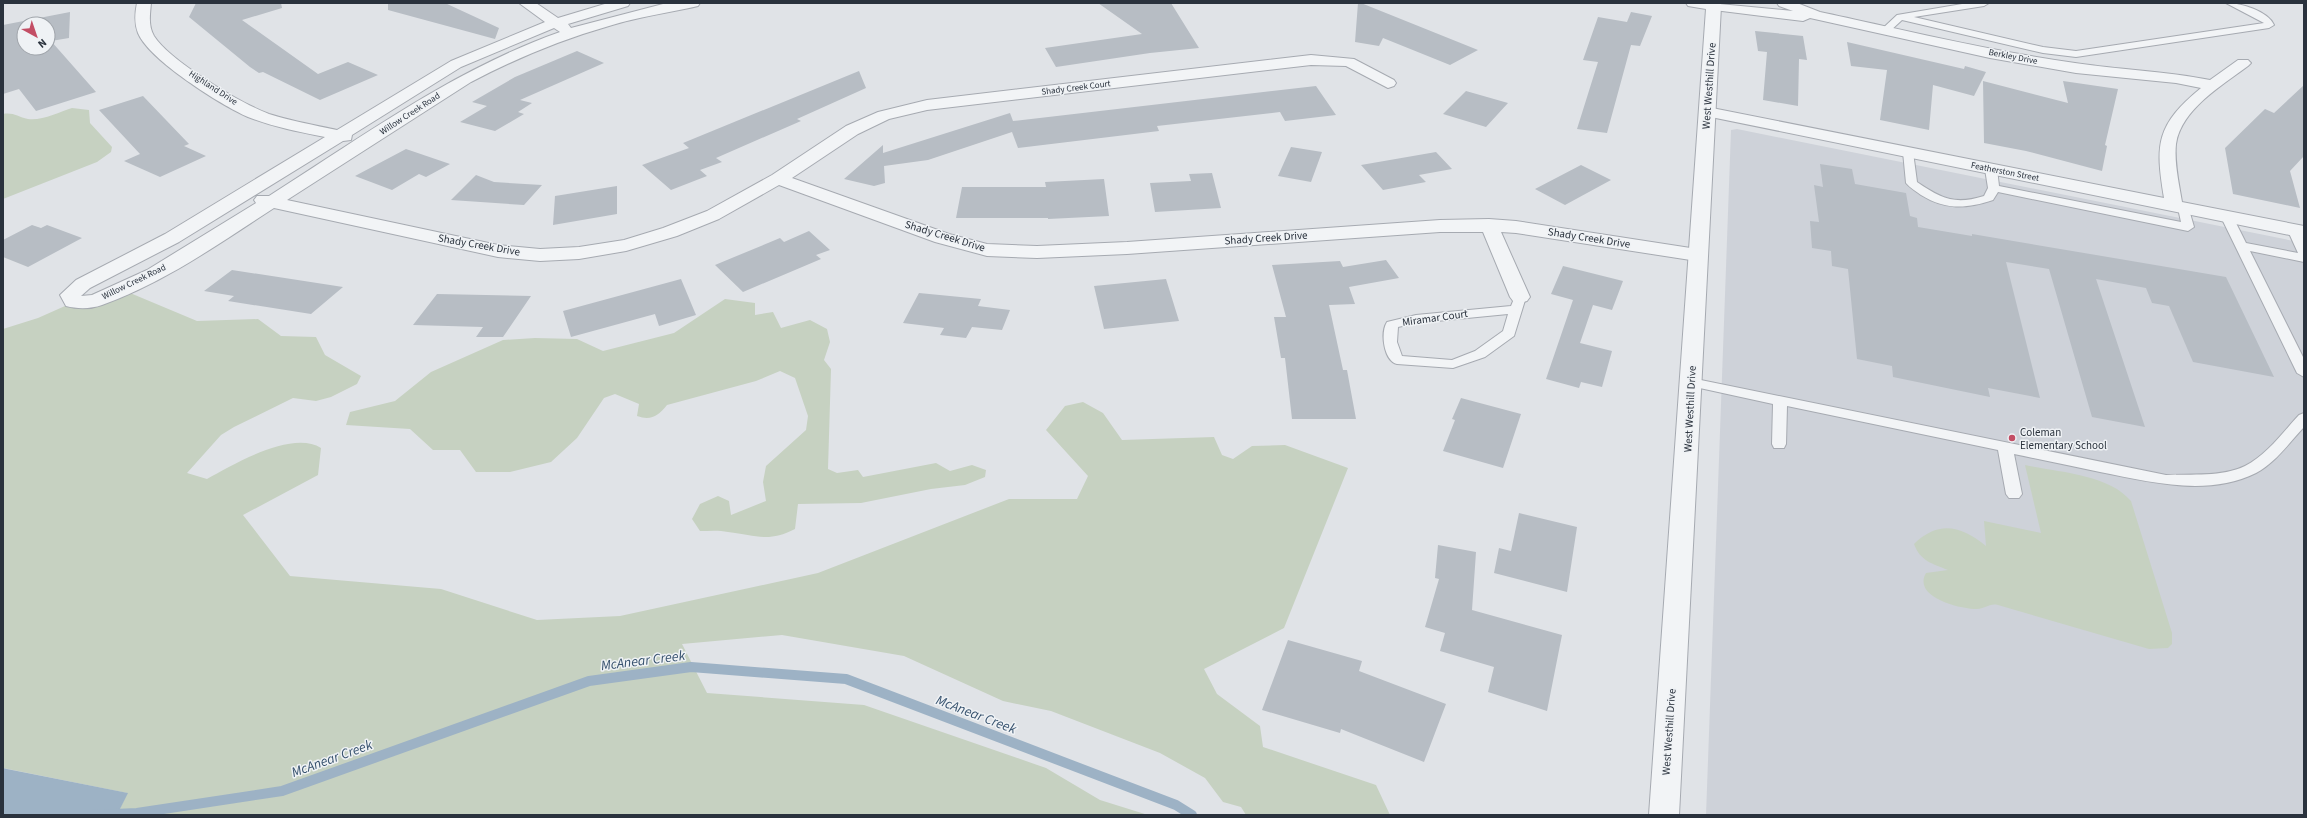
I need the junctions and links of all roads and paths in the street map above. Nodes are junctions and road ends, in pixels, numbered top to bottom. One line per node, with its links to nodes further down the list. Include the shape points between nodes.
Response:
1 (144, 3): 19 (street, Highland Drive, via 142,21 148,38 166,56 224,98 253,113 287,124)
2 (526, 3): 12 (street)
3 (623, 3): 12 (street, Willow Creek Road)
4 (692, 3): 14 (street, Willow Creek Road, via 638,13)
5 (1693, 3): 9 (street, Berkley Drive)
6 (1784, 3): 10 (street, Berkley Drive)
7 (1984, 3): 11 (lane)
8 (2232, 3): 11 (lane, via 2267,20 2268,25 2076,54 2043,50)
9 (1714, 4): 10 (street, Berkley Drive, via 1801,17); 18 (street, West Westhill Drive)
10 (1816, 15): 13 (street, Berkley Drive)
11 (1900, 17): 13 (lane)
12 (555, 22): 14 (street); 19 (street, Willow Creek Road, via 514,37 456,64)
13 (1886, 30): 17 (street, Berkley Drive, via 2076,68 2176,78)
14 (570, 32): 20 (street, Willow Creek Road, via 528,47 487,67)
15 (2243, 63): 17 (street)
16 (1388, 83): 23 (street, Shady Creek Court, via 1349,62 1311,60 926,105 884,115 852,130)
17 (2212, 85): 27 (street, via 2174,124 2168,140 2167,160)
18 (1707, 112): 21 (street, Featherston Street); 33 (street, West Westhill Drive)
19 (338, 135): 20 (street, Highland Drive); 25 (street, Willow Creek Road)
20 (368, 141): 26 (street, Willow Creek Road)
21 (1908, 152): 22 (street, Featherston Street); 24 (lane, via 1912,183 1929,196 1947,204 1969,206 1989,198)
22 (1991, 169): 24 (lane); 27 (street, Featherston Street)
23 (778, 179): 26 (street, Shady Creek Drive, via 713,215 670,232 626,245 579,253 540,255 498,251); 29 (street, Shady Creek Drive, via 942,238 987,250 1037,252 1127,248 1440,226)
24 (1994, 188): 27 (lane, via 2188,227)
25 (243, 195): 26 (street, Shady Creek Drive); 26 (street, Willow Creek Road, via 172,238 83,284 70,295 73,302 95,301 154,274)
26 (272, 202)
27 (2179, 207): 28 (street, Featherston Street)
28 (2227, 217): 30 (street, Featherston Street); 31 (lane)
29 (1489, 225): 33 (street, Shady Creek Drive, via 1553,231); 35 (street)
30 (2299, 232): 32 (lane)
31 (2241, 246): 34 (lane); 36 (lane)
32 (2304, 254)
33 (1697, 255): 37 (street, West Westhill Drive)
34 (2304, 258)
35 (1518, 303): 35 (lane, Miramar Court, via 1509,333 1480,354 1453,364 1397,360 1390,342 1392,325)
36 (2304, 373)
37 (1691, 382): 38 (lane); 43 (street, West Westhill Drive)
38 (1780, 400): 40 (lane); 41 (lane)
39 (2304, 418): 41 (lane, via 2251,469 2211,479 2166,480)
40 (1779, 444)
41 (2005, 447): 42 (lane)
42 (2014, 494)
43 (1664, 815)

